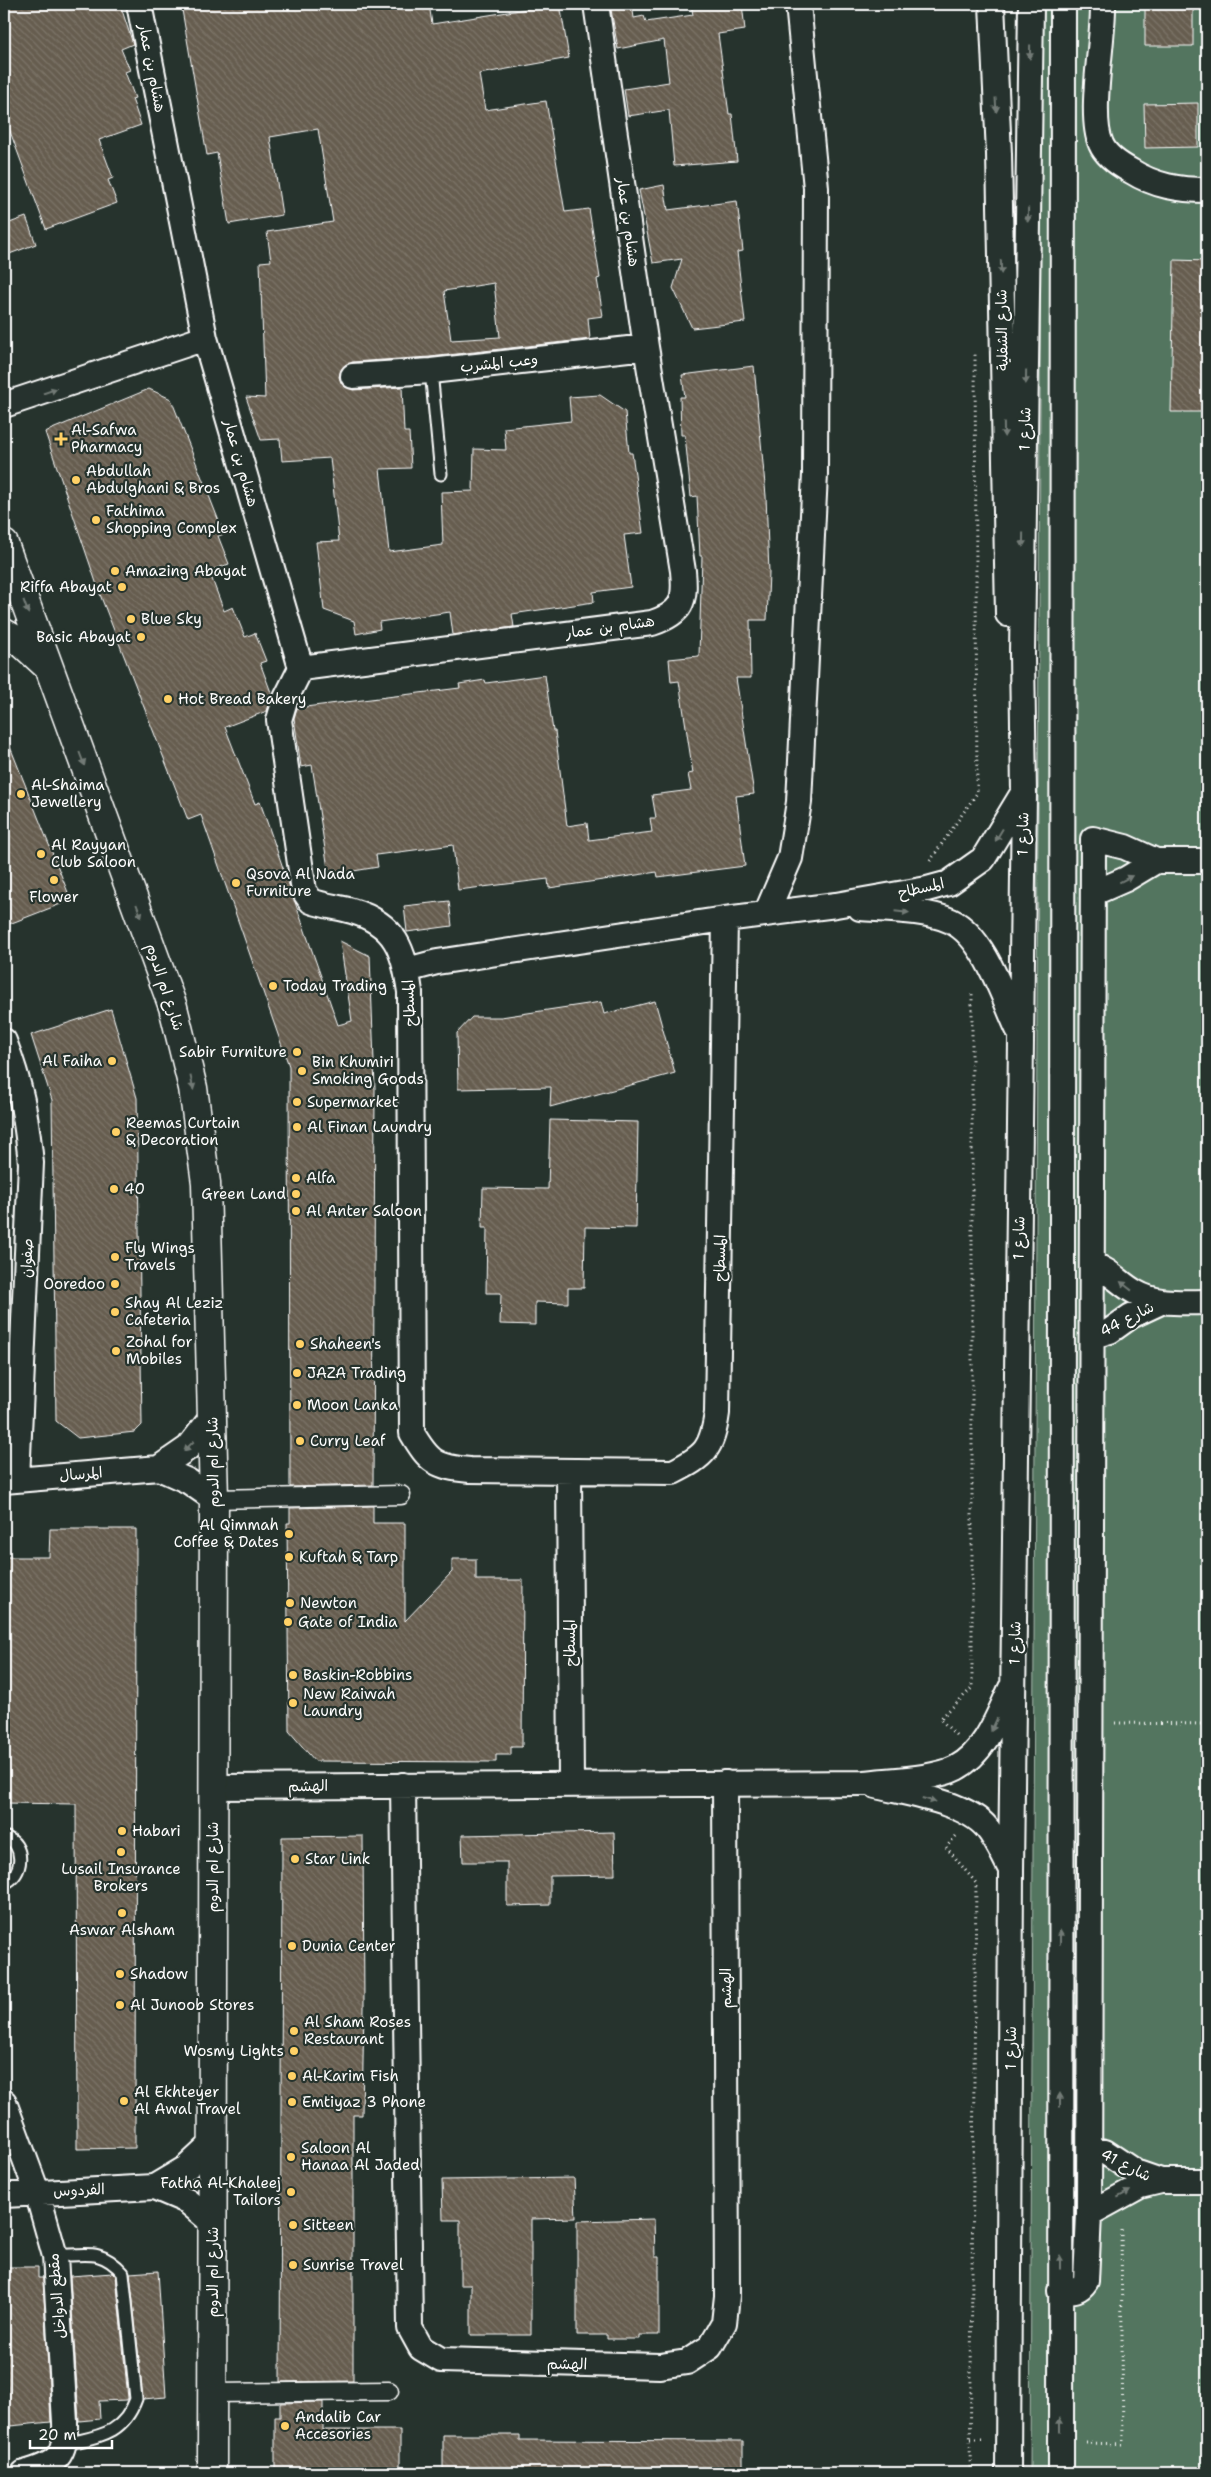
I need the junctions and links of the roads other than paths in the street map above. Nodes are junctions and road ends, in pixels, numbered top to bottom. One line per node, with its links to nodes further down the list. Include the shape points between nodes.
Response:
1 (139, 4): 9 (street, هشام بن عمار)
2 (596, 4): 10 (street, هشام بن عمار)
3 (798, 4): 25 (street, via 816,188 815,474 799,802 790,858)
4 (992, 4): 17 (street, شارع الشفلية, one-way to 17, via 999,154 1006,597 1011,625)
5 (1031, 4): 17 (street, شارع 1, one-way to 17)
6 (1063, 4): 60 (street, one-way to 6)
7 (1103, 4): 8 (street, via 1096,114 1101,145 1115,162 1145,180 1163,186)
8 (1207, 190)
9 (204, 338): 13 (street, one-way to 9); 19 (street, هشام بن عمار)
10 (646, 347): 11 (street, وعب المشرب); 19 (street, هشام بن عمار, via 683,571 685,589 680,607 668,617 652,623)
11 (430, 371): 12 (street, وعب المشرب); 14 (lane)
12 (353, 376)
13 (4, 405)
14 (441, 474)
15 (4, 544): 18 (street, شارع ام الدوم, one-way to 18)
16 (4, 633): 18 (street, via 23,644)
17 (1022, 654): 20 (street, شارع 1)
18 (48, 668): 34 (street, شارع ام الدوم, one-way to 34, via 161,968 184,1048 201,1136 206,1184)
19 (301, 668): 27 (street, المسطاح, via 279,720 304,891 311,901 374,919 389,930)
20 (1024, 793): 24 (street, المسطاح, one-way to 24, via 983,859 949,882); 28 (street, شارع 1)
21 (1156, 861): 22 (street); 23 (street, one-way to 21); 23 (street, via 1125,847 1093,839)
22 (1207, 861)
23 (1094, 893): 30 (street)
24 (836, 905): 25 (street, المسطاح); 28 (street, المسطاح, one-way to 28, via 926,914 950,921 976,943)
25 (766, 914): 26 (street, المسطاح)
26 (725, 919): 27 (street, المسطاح, via 437,962); 36 (street, المسطاح, via 717,1413 713,1439 697,1460 673,1472)
27 (407, 970): 36 (street, المسطاح, via 410,992 412,1433 424,1454 445,1468)
28 (1021, 1037): 40 (street, شارع 1)
29 (4, 1041): 37 (street, صفوان, via 18,1078 31,1162)
30 (1093, 1265): 31 (street, شارع 44, one-way to 30, via 1136,1293); 33 (street)
31 (1162, 1302): 32 (street, شارع 44); 33 (street, شارع 44, via 1131,1316 1110,1331)
32 (1207, 1302)
33 (1093, 1336): 51 (street)
34 (212, 1417): 35 (street, one-way to 35, via 188,1448); 39 (street, شارع ام الدوم)
35 (159, 1468): 37 (street, المرسال); 39 (street, المرسال, via 188,1481)
36 (569, 1471): 43 (street, المسطاح)
37 (10, 1480)
38 (401, 1495): 39 (street)
39 (214, 1499): 45 (street, شارع ام الدوم)
40 (1015, 1680): 42 (street, الهشم, one-way to 42, via 989,1735 956,1768 938,1774); 47 (street, شارع 1)
41 (725, 1783): 42 (street, الهشم); 43 (street, الهشم); 44 (street, الهشم, via 727,2296 724,2323 710,2347 687,2362 660,2366 441,2360 421,2348 410,2328)
42 (865, 1783): 47 (street, الهشم, one-way to 47, via 942,1803 974,1817 986,1827)
43 (571, 1784): 44 (street, الهشم)
44 (403, 1785): 45 (street, الهشم)
45 (213, 1787): 50 (street, شارع ام الدوم)
46 (4, 1837): 48 (lane, via 18,1845 19,1854 16,1874)
47 (1011, 1871): 66 (street, شارع 1)
48 (4, 1883)
49 (4, 2102): 55 (street, مقطع الدواخل)
50 (214, 2142): 54 (street, الفردوس, via 186,2168); 58 (street, شارع ام الدوم)
51 (1090, 2149): 52 (street, شارع 41, via 1105,2152 1134,2172); 57 (street)
52 (1161, 2181): 53 (street, شارع 41); 57 (street, شارع 41, one-way to 52, via 1140,2186)
53 (1207, 2181)
54 (154, 2187): 55 (street, الفردوس); 58 (street, الفردوس, via 187,2201)
55 (38, 2192): 56 (street, الفردوس); 59 (street, مقطع الدواخل)
56 (4, 2195)
57 (1089, 2214): 60 (street, via 1086,2281 1075,2291)
58 (214, 2224): 62 (street, شارع ام الدوم)
59 (55, 2256): 63 (street, مقطع الدواخل); 63 (lane, via 97,2255 112,2260 123,2273 136,2399 130,2415 117,2428)
60 (1060, 2291): 67 (street, one-way to 60)
61 (389, 2391): 62 (street)
62 (212, 2393): 64 (street, شارع ام الدوم)
63 (66, 2444): 65 (street, via 57,2459 44,2468)
64 (210, 2470)
65 (24, 2473)
66 (1008, 2473)
67 (1061, 2473)

